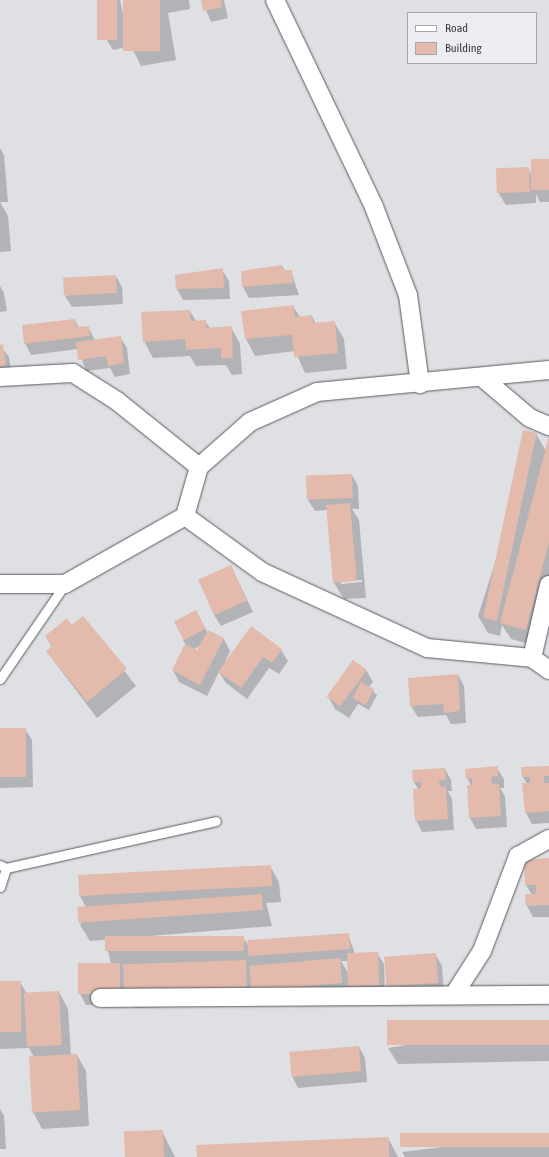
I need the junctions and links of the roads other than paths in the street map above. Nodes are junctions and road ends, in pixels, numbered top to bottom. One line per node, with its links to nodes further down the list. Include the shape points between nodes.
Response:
1 (275, 0): 5 (street, via 374,207 408,296)
2 (549, 370): 4 (street)
3 (0, 377): 7 (street, via 73,373 117,401)
4 (484, 379): 5 (street); 6 (street, via 530,418)
5 (420, 384): 7 (street, via 316,392 250,422)
6 (549, 426)
7 (199, 467): 8 (street)
8 (186, 516): 10 (street); 12 (street, via 262,572 427,648)
9 (0, 584): 10 (street)
10 (65, 584): 14 (lane)
11 (549, 585): 12 (street)
12 (532, 658): 13 (street)
13 (549, 670)
14 (0, 679)
15 (216, 821): 17 (lane)
16 (549, 839): 19 (street, via 518,856 482,951)
17 (3, 866): 18 (lane)
18 (0, 886)
19 (455, 994): 20 (street); 21 (street)
20 (549, 995)
21 (100, 998)

